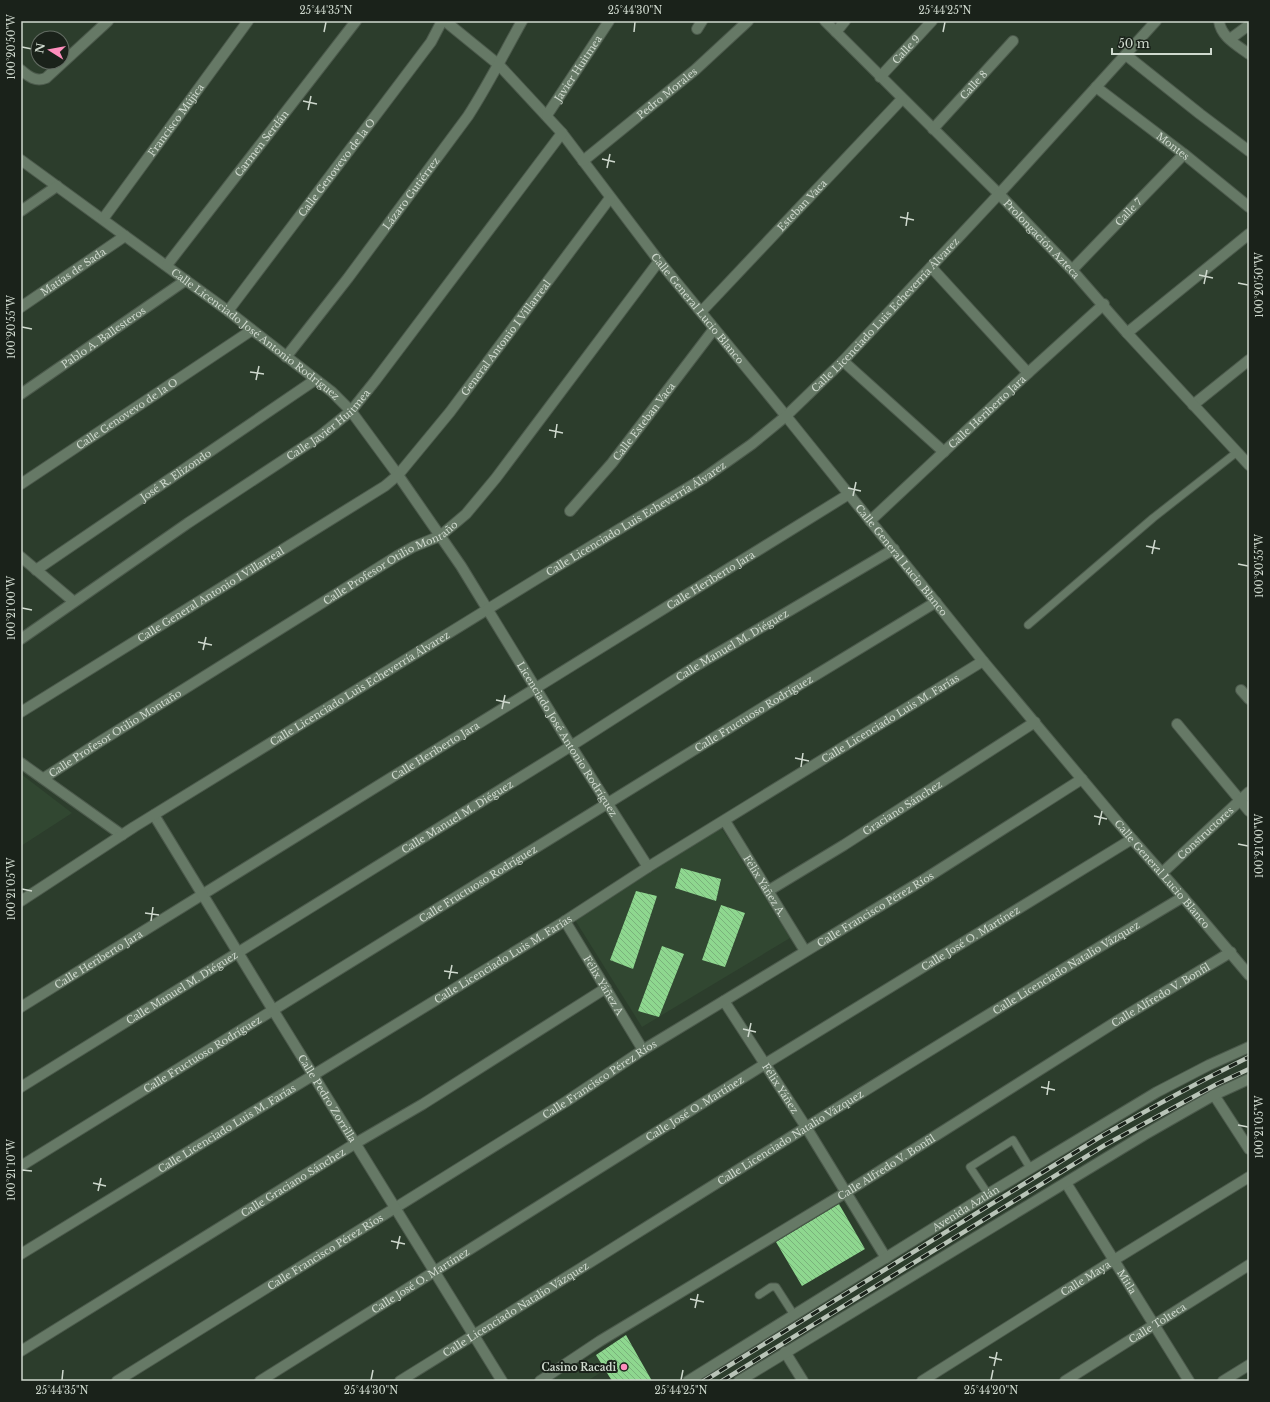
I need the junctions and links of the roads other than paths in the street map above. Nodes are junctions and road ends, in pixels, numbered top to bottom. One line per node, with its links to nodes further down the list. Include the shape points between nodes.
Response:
1 (108, 21): 20 (street, via 46,78 34,79)
2 (248, 21): 36 (street, Francisco Mújica)
3 (356, 21): 40 (street, Carmen Serdán)
4 (443, 21): 19 (street, Calle General Lucio Blanco); 46 (street, Calle Genovevo de la O, via 431,42)
5 (522, 21): 19 (street, Lázaro Gutiérrez)
6 (609, 21): 24 (street, Javier Huitmea)
7 (748, 21): 30 (street, Pedro Morales, via 694,70)
8 (825, 21): 14 (street, Prolongación Azteca)
9 (845, 21): 14 (street)
10 (932, 21): 21 (street, Calle 9)
11 (1156, 21): 18 (street, Calle Licenciado Luis Echeverría Álvarez)
12 (1219, 21): 15 (street, via 1220,28)
13 (1249, 25): 15 (street)
14 (836, 32): 21 (street, Prolongación Azteca)
15 (1230, 39): 17 (street)
16 (1013, 41): 25 (street, Calle 8)
17 (1249, 54)
18 (1126, 55): 22 (street, Calle Licenciado Luis Echeverría Álvarez); 27 (street)
19 (499, 65): 24 (street, Calle General Lucio Blanco); 51 (street, Lázaro Gutiérrez, via 468,116 426,174)
20 (21, 70)
21 (880, 77): 23 (street, Prolongación Azteca)
22 (1096, 87): 28 (street, Montes); 32 (street, Calle Licenciado Luis Echeverría Álvarez)
23 (902, 99): 25 (street, Prolongación Azteca); 47 (street, Esteban Vaca)
24 (546, 115): 26 (street, Calle General Lucio Blanco)
25 (933, 129): 32 (street, Prolongación Azteca)
26 (562, 132): 30 (street, Calle General Lucio Blanco); 58 (street, Calle Javier Huitmea)
27 (1249, 151)
28 (1184, 154): 34 (street, Montes); 42 (street, Calle 7)
29 (21, 160): 31 (street, Calle Licenciado José Antonio Rodríguez)
30 (583, 161): 33 (street, Calle General Lucio Blanco)
31 (56, 186): 35 (street); 36 (street, Calle Licenciado José Antonio Rodríguez)
32 (999, 194): 41 (street, Calle Licenciado Luis Echeverría Álvarez); 42 (street, Prolongación Azteca)
33 (610, 198): 39 (street, Calle General Lucio Blanco); 63 (street, General Antonio I Villarreal, via 450,412)
34 (1249, 207)
35 (21, 211)
36 (103, 219): 38 (street, Calle Licenciado José Antonio Rodríguez)
37 (1249, 234): 50 (street)
38 (125, 236): 40 (street, Calle Licenciado José Antonio Rodríguez); 45 (street, Matías de Sada)
39 (659, 261): 47 (street, Calle General Lucio Blanco); 68 (street, Calle Profesor Otilio Montaño, via 496,478 466,514)
40 (167, 265): 43 (street, Calle Licenciado José Antonio Rodríguez)
41 (930, 267): 53 (street, Calle Licenciado Luis Echeverría Álvarez); 54 (street)
42 (1072, 270): 44 (street, Prolongación Azteca)
43 (186, 280): 46 (street, Calle Licenciado José Antonio Rodríguez); 56 (street, Pablo A. Ballesteros)
44 (1104, 304): 50 (street, Prolongación Azteca); 54 (street, Calle Heriberto Jara)
45 (21, 307)
46 (228, 311): 49 (street, Calle Licenciado José Antonio Rodríguez)
47 (701, 312): 48 (street, Calle General Lucio Blanco)
48 (714, 329): 59 (street, Calle General Lucio Blanco); 66 (street, Calle Esteban Vaca, via 612,463)
49 (252, 330): 51 (street, Calle Licenciado José Antonio Rodríguez); 64 (street, Calle Genovevo de la O)
50 (1128, 333): 57 (street, Prolongación Azteca)
51 (286, 357): 55 (street, Calle Licenciado José Antonio Rodríguez)
52 (1249, 360): 57 (street)
53 (843, 361): 59 (street, Calle Licenciado Luis Echeverría Álvarez); 60 (street)
54 (1028, 373): 60 (street, Calle Heriberto Jara)
55 (314, 380): 58 (street, Calle Licenciado José Antonio Rodríguez, via 332,392); 71 (street, José R. Elizondo)
56 (21, 394)
57 (1192, 404): 61 (street, Prolongación Azteca)
58 (351, 411): 63 (street, Calle Licenciado José Antonio Rodríguez); 72 (street, Calle Javier Huitmea, via 320,436)
59 (786, 416): 65 (street, Calle General Lucio Blanco); 74 (street, Calle Licenciado Luis Echeverría Álvarez, via 704,478)
60 (944, 452): 67 (street, Calle Heriberto Jara)
61 (1237, 452): 62 (street, Prolongación Azteca); 75 (lane, via 1148,522)
62 (1249, 465)
63 (398, 475): 68 (street, Calle Licenciado José Antonio Rodríguez); 81 (street, Calle General Antonio I Villarreal, via 385,486)
64 (21, 484)
65 (849, 494): 67 (street, Calle General Lucio Blanco); 78 (street, Calle Heriberto Jara)
66 (570, 511)
67 (870, 521): 69 (street, Calle General Lucio Blanco)
68 (440, 536): 74 (street, Calle Licenciado José Antonio Rodríguez); 86 (street, Calle Profesor Otilio Montaño, via 397,556)
69 (894, 549): 73 (street, Calle General Lucio Blanco); 84 (street, Calle Manuel M. Diéguez, via 696,666)
70 (21, 557): 71 (street)
71 (36, 570): 72 (street)
72 (73, 602): 76 (street, Calle Javier Huitmea)
73 (936, 602): 77 (street, Calle General Lucio Blanco); 90 (street, Calle Fructuoso Rodríguez)
74 (488, 610): 78 (street, Licenciado José Antonio Rodríguez); 92 (street, Calle Licenciado Luis Echeverría Álvarez)
75 (1028, 625)
76 (21, 639)
77 (983, 660): 82 (street, Calle General Lucio Blanco); 93 (street, Calle Licenciado Luis M. Farías)
78 (536, 688): 84 (street, Licenciado José Antonio Rodríguez); 99 (street, Calle Heriberto Jara)
79 (1241, 690): 80 (street)
80 (1249, 699)
81 (21, 712)
82 (1035, 722): 87 (street, Calle General Lucio Blanco); 98 (street, Graciano Sánchez)
83 (1177, 724): 89 (street)
84 (571, 746): 90 (street, Licenciado José Antonio Rodríguez); 105 (street, Calle Manuel M. Diéguez)
85 (21, 763): 86 (street)
86 (44, 778): 94 (street)
87 (1082, 779): 95 (street, Calle General Lucio Blanco); 103 (street, Calle Francisco Pérez Ríos, via 920,882)
88 (1249, 792): 89 (street, Constructores)
89 (1240, 800): 91 (street); 97 (street, Constructores)
90 (607, 804): 96 (street, Licenciado José Antonio Rodríguez); 110 (street, Calle Fructuoso Rodríguez)
91 (1249, 812)
92 (154, 815): 94 (street, Calle Licenciado Luis Echeverría Álvarez); 99 (street, Calle Pedro Zorrilla)
93 (725, 821): 96 (street, Calle Licenciado Luis M. Farías); 98 (street, Félix Yáñez A.)
94 (122, 835): 101 (street, Calle Licenciado Luis Echeverría Álvarez)
95 (1132, 839): 97 (street, Calle General Lucio Blanco); 113 (street, Calle José O. Martínez)
96 (648, 867): 102 (street, Calle Licenciado Luis M. Farías)
97 (1162, 873): 100 (street, Calle General Lucio Blanco)
98 (768, 891): 103 (street, Félix Yáñez A.)
99 (203, 894): 105 (street, Calle Pedro Zorrilla); 109 (street, Calle Heriberto Jara)
100 (1183, 897): 104 (street, Calle General Lucio Blanco); 118 (street, Calle Licenciado Natalio Vázquez)
101 (21, 901)
102 (565, 921): 107 (street, Félix Yáñez A); 114 (street, Calle Licenciado Luis M. Farías)
103 (805, 951): 108 (street, Calle Francisco Pérez Ríos)
104 (1231, 952): 106 (street, Calle General Lucio Blanco); 125 (street, Calle Alfredo V. Bonfil)
105 (238, 953): 110 (street, Calle Pedro Zorrilla); 116 (street, Calle Manuel M. Diéguez)
106 (1248, 971)
107 (606, 988): 112 (street, Félix Yáñez A); 119 (street, Calle Graciano Sánchez)
108 (724, 1001): 112 (street, Calle Francisco Pérez Ríos); 113 (street, Félix Yáñez)
109 (21, 1007)
110 (273, 1010): 114 (street, Calle Pedro Zorrilla); 121 (street, Calle Fructuoso Rodríguez)
111 (1249, 1047): 122 (street, Avenida Aztlán, via 1157,1092)
112 (643, 1050): 127 (street, Calle Francisco Pérez Ríos, via 567,1101)
113 (765, 1064): 118 (street, Félix Yáñez); 132 (street, Calle José O. Martínez)
114 (313, 1076): 119 (street, Calle Pedro Zorrilla); 128 (street, Calle Licenciado Luis M. Farías)
115 (1249, 1079): 117 (street)
116 (21, 1087)
117 (1214, 1096): 120 (street); 124 (street)
118 (806, 1127): 125 (street, Félix Yáñez); 136 (street, Calle Licenciado Natalio Vázquez)
119 (356, 1143): 127 (street, Calle Pedro Zorrilla); 137 (street, Calle Graciano Sánchez)
120 (1249, 1149)
121 (21, 1166)
122 (1030, 1168): 126 (street, Avenida Aztlán); 126 (lane, via 1013,1140 970,1167)
123 (1249, 1177): 130 (street, Calle Maya)
124 (1066, 1183): 130 (street, Mitla); 138 (street)
125 (845, 1193): 129 (street, Félix Yáñez); 144 (street, Calle Alfredo V. Bonfil, via 600,1340)
126 (988, 1194): 129 (street, Avenida Aztlán)
127 (395, 1208): 132 (street, Calle Pedro Zorrilla); 140 (street, Calle Francisco Pérez Ríos)
128 (21, 1254)
129 (886, 1258): 134 (street, Avenida Aztlán)
130 (1114, 1260): 135 (street, Mitla); 148 (street, Calle Maya)
131 (1249, 1266): 135 (street, Calle Tolteca)
132 (435, 1271): 136 (street, Calle Pedro Zorrilla); 141 (street, Calle José O. Martínez)
133 (758, 1295): 134 (lane, via 771,1287 776,1287)
134 (794, 1315): 145 (street, Avenida Aztlán)
135 (1154, 1325): 149 (street, Calle Tolteca); 150 (street, Mitla)
136 (475, 1335): 142 (street, Calle Licenciado Natalio Vázquez); 143 (street, Calle Pedro Zorrilla)
137 (21, 1351)
138 (785, 1352): 146 (street); 147 (street)
139 (1249, 1365): 151 (street)
140 (117, 1381)
141 (260, 1381)
142 (400, 1381)
143 (502, 1381)
144 (540, 1381)
145 (688, 1381)
146 (739, 1381)
147 (803, 1381)
148 (922, 1381)
149 (1065, 1381)
150 (1189, 1381)
151 (1223, 1381)

